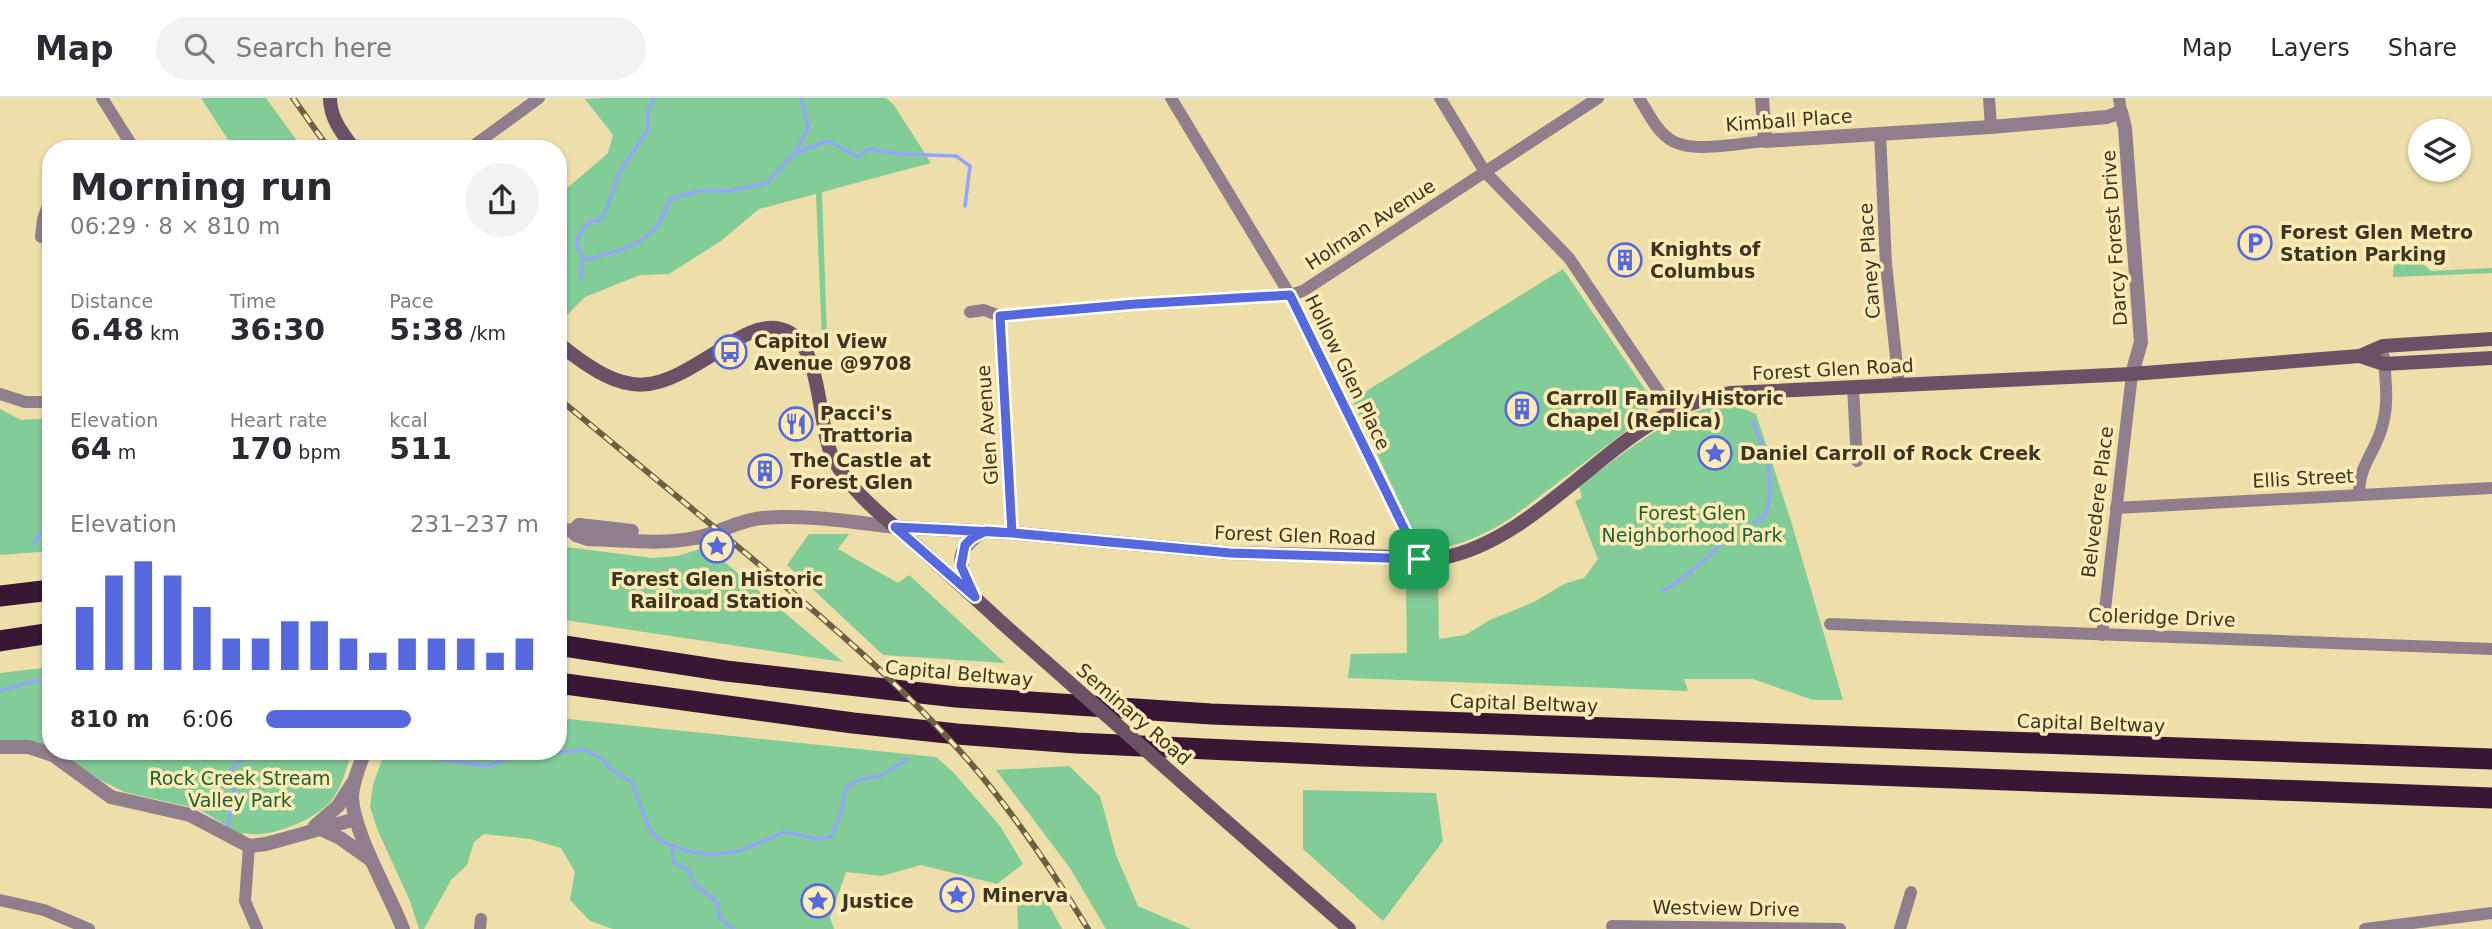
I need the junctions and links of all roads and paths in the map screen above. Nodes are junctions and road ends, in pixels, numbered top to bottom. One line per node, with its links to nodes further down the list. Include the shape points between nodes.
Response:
1 (102, 98): 13 (street)
2 (330, 98): 14 (main road, via 338,128)
3 (540, 98): 15 (street)
4 (1171, 98): 20 (street, Hollow Glen Place)
5 (1440, 98): 17 (street)
6 (1598, 98): 17 (street, Holman Avenue)
7 (1639, 98): 16 (street, Kimball Place, via 1669,140 1689,147)
8 (1762, 98): 16 (street)
9 (1989, 98): 11 (street)
10 (2120, 105): 11 (street, Kimball Place, via 2107,117); 29 (street, Darcy Forest Drive, via 2141,342)
11 (1991, 127): 12 (street, Kimball Place)
12 (1880, 133): 16 (street, Kimball Place); 30 (street, Caney Place, via 1886,264)
13 (124, 140)
14 (347, 140)
15 (482, 140)
16 (1766, 141)
17 (1485, 172): 20 (street, Holman Avenue, via 1303,291); 34 (street, via 1569,258)
18 (42, 228): 19 (street)
19 (41, 237)
20 (1290, 295): 22 (street, Holman Avenue); 43 (street, Hollow Glen Place)
21 (970, 312): 22 (street, Holman Avenue, via 984,310)
22 (1000, 316): 42 (street, Glen Avenue)
23 (2492, 339): 24 (main road, Forest Glen Road)
24 (2383, 346): 26 (main road, Forest Glen Road); 28 (street)
25 (567, 350): 39 (main road, Seminary Road, via 608,376 644,386 677,376 748,333 780,328 792,334 808,354 823,431 834,460)
26 (2360, 356): 28 (main road, Forest Glen Road); 29 (main road, Forest Glen Road)
27 (2492, 358): 28 (main road, Forest Glen Road)
28 (2384, 364): 37 (street, via 2387,400 2383,424 2360,475)
29 (2132, 374): 30 (main road, Forest Glen Road); 38 (street, Belvedere Place)
30 (1899, 385): 31 (main road, Forest Glen Road)
31 (1853, 387): 34 (main road, Forest Glen Road, via 1730,393); 35 (street)
32 (0, 394): 33 (street)
33 (42, 402)
34 (1672, 411): 43 (main road, Forest Glen Road, via 1498,537 1459,555)
35 (1857, 461)
36 (2492, 488): 37 (street, Ellis Street)
37 (2360, 495): 38 (street, Ellis Street)
38 (2116, 508): 49 (street, Belvedere Place)
39 (895, 527): 40 (street, Forest Glen Road, via 796,513 760,515 710,535 668,542 588,538); 41 (main road, Forest Glen Road); 46 (main road, Seminary Road)
40 (567, 530)
41 (986, 531): 42 (main road, Forest Glen Road); 46 (main road, via 965,545 962,556 962,568)
42 (1012, 533): 43 (main road, Forest Glen Road, via 1230,553)
43 (1419, 559)
44 (42, 591): 45 (highway)
45 (0, 596)
46 (975, 597): 75 (main road, Seminary Road, bridge)
47 (1830, 624): 49 (street, Coleridge Drive)
48 (42, 634): 50 (highway)
49 (2102, 635): 52 (street, Coleridge Drive)
50 (0, 641)
51 (567, 646): 56 (highway, Capital Beltway, via 726,671 956,697 1212,714)
52 (2492, 649)
53 (567, 684): 60 (highway, via 853,723 1076,743)
54 (0, 747): 55 (street)
55 (42, 751)
56 (2492, 757)
57 (60, 760): 65 (street, via 111,797 190,816)
58 (362, 760): 59 (street)
59 (355, 780): 63 (street); 64 (street, via 338,806)
60 (2357, 794): 61 (highway); 62 (highway, via 2376,808)
61 (2492, 798)
62 (2492, 812)
63 (356, 819): 64 (street); 66 (street)
64 (313, 830): 65 (street); 66 (street, via 355,847)
65 (249, 846): 73 (street, via 245,901)
66 (374, 863): 74 (street)
67 (1911, 892): 77 (street)
68 (0, 900): 72 (street, via 44,910)
69 (2492, 912): 78 (street)
70 (1612, 926): 71 (street, Westview Drive)
71 (1685, 928): 76 (street, Westview Drive)
72 (89, 929)
73 (257, 929)
74 (403, 929)
75 (1349, 929)
76 (1840, 929)
77 (1900, 929)
78 (2365, 929)

